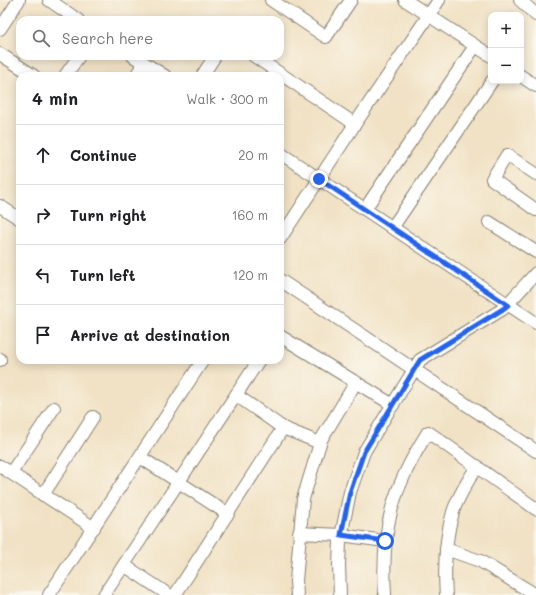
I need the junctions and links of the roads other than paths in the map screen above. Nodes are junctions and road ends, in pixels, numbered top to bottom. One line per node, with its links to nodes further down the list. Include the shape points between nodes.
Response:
1 (19, 0): 11 (street)
2 (49, 0): 9 (street)
3 (271, 0): 4 (street, via 326,37)
4 (351, 0)
5 (405, 0): 10 (street)
6 (439, 0): 10 (street)
7 (520, 0): 8 (street)
8 (536, 15)
9 (72, 16)
10 (428, 16): 12 (street); 30 (street)
11 (0, 29)
12 (475, 46): 14 (street); 35 (street)
13 (0, 54): 20 (street)
14 (488, 54)
15 (76, 60): 21 (street)
16 (139, 60): 19 (street)
17 (213, 60): 24 (street)
18 (260, 60): 25 (street)
19 (144, 63): 22 (street); 23 (street)
20 (28, 72)
21 (69, 72)
22 (138, 72)
23 (158, 72)
24 (205, 72)
25 (278, 72)
26 (284, 76): 30 (street)
27 (524, 78): 29 (street)
28 (490, 84): 39 (street)
29 (536, 86)
30 (355, 124): 33 (street)
31 (284, 156): 33 (street)
32 (536, 174): 36 (street, via 508,155 492,179)
33 (319, 179): 35 (street); 40 (street)
34 (0, 206): 37 (street)
35 (365, 209): 39 (street)
36 (536, 210)
37 (16, 216)
38 (489, 222): 41 (street)
39 (392, 228): 44 (street)
40 (284, 233)
41 (536, 252)
42 (536, 273): 44 (street)
43 (284, 283): 49 (street)
44 (508, 305): 45 (street); 49 (street, via 420,360)
45 (536, 323)
46 (284, 338): 50 (street)
47 (200, 364): 58 (street)
48 (256, 364): 51 (street)
49 (414, 370): 52 (street); 57 (street)
50 (356, 382): 52 (street); 56 (street)
51 (236, 395): 55 (street); 62 (street)
52 (392, 405): 68 (street, via 364,452 350,492)
53 (54, 408): 61 (street)
54 (93, 417): 63 (street)
55 (283, 428): 56 (street); 65 (street)
56 (320, 443): 67 (street, via 303,499)
57 (536, 451)
58 (140, 457): 62 (street); 66 (street)
59 (0, 466): 61 (street)
60 (477, 466): 64 (street); 69 (street, via 428,432 395,494); 70 (street, via 453,512)
61 (11, 473): 63 (street)
62 (179, 482): 65 (street); 71 (street)
63 (43, 495): 66 (street)
64 (536, 509)
65 (228, 514): 75 (street)
66 (94, 528): 72 (street)
67 (299, 533): 68 (street); 76 (street, via 296,582)
68 (341, 535): 69 (street); 77 (street)
69 (385, 541): 78 (street)
70 (446, 549): 79 (street); 80 (street, via 480,561)
71 (124, 565): 73 (street); 74 (street)
72 (49, 595)
73 (104, 595)
74 (169, 595)
75 (175, 595)
76 (298, 595)
77 (340, 595)
78 (385, 595)
79 (446, 595)
80 (536, 595)

